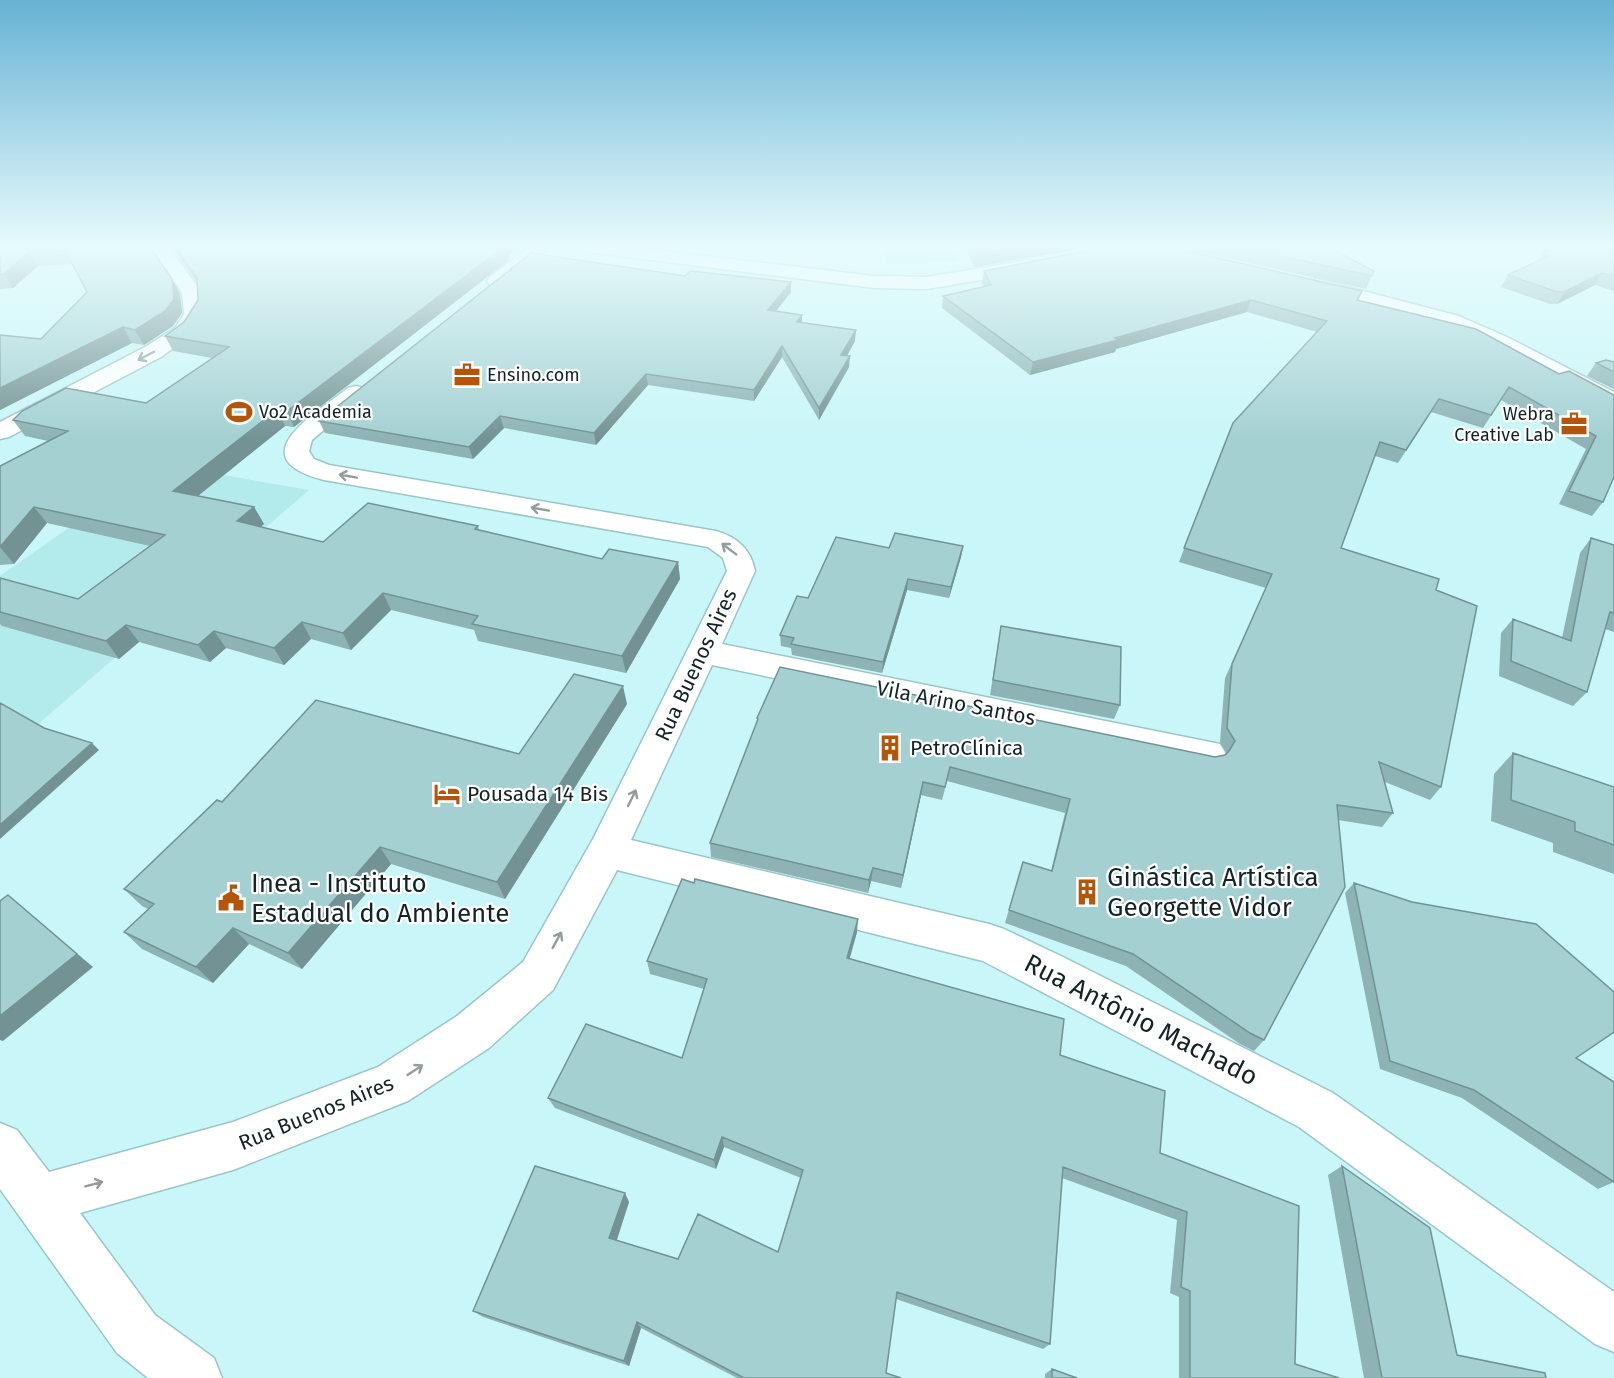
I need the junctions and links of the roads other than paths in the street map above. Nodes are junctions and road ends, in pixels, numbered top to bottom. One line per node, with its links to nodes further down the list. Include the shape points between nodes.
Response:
1 (194, 311): 5 (street, one-way to 5, via 183,332 153,352)
2 (1422, 311): 4 (street, via 1500,341)
3 (374, 378): 6 (street, Rua Buenos Aires, one-way to 3, via 741,571 740,557 716,540 324,472 298,458 296,447 301,437)
4 (1614, 401)
5 (0, 432)
6 (703, 652): 7 (street, Vila Arino Santos); 8 (street, Rua Buenos Aires, one-way to 6)
7 (1208, 754)
8 (607, 851): 10 (street, Rua Buenos Aires, one-way to 8, via 233,1146 392,1085 473,1032 538,976); 11 (street, Rua Antônio Machado, via 989,943 1316,1110)
9 (0, 1147): 10 (street)
10 (38, 1200): 12 (street, via 136,1334)
11 (1614, 1325)
12 (194, 1378)

